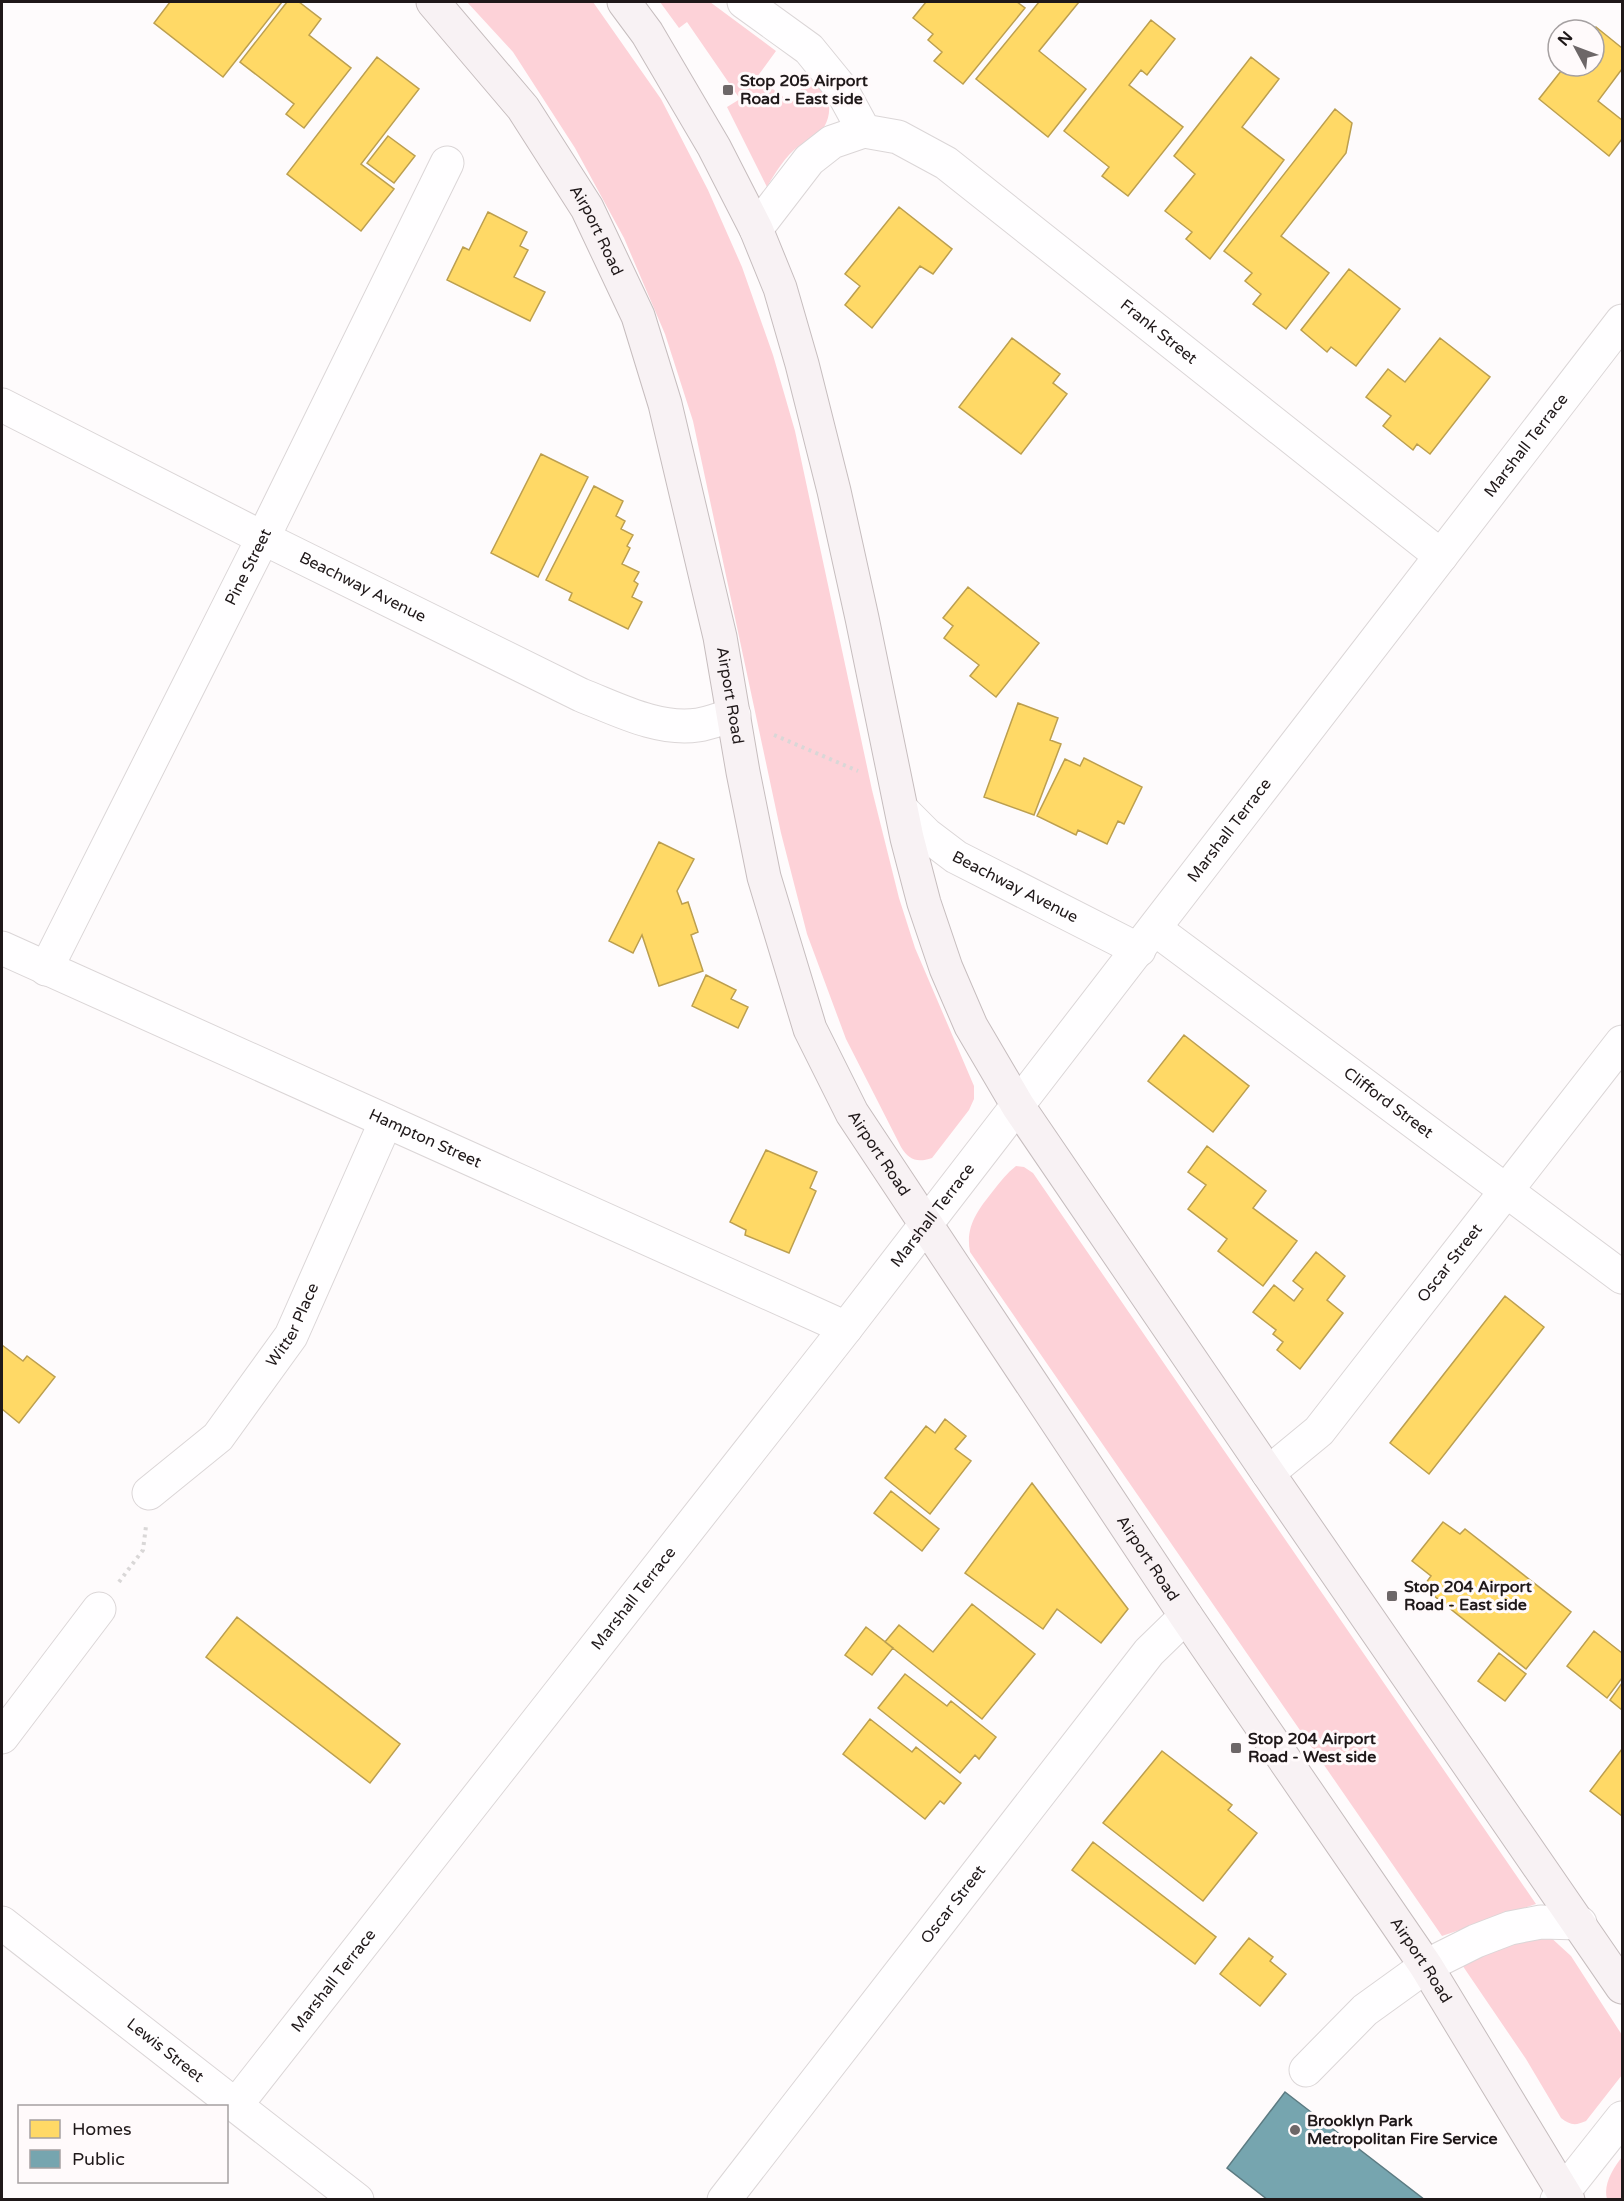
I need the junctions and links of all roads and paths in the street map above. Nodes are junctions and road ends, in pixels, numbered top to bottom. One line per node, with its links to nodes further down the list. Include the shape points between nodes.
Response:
1 (433, 2): 11 (main road, Airport Road, via 523,108 587,208 638,316 665,404 720,637)
2 (624, 2): 6 (main road, via 647,33 708,136)
3 (744, 2): 4 (street, via 809,49 840,87)
4 (864, 131): 6 (street, Frank Street, via 832,142 809,160); 10 (street, Frank Street, via 898,137 946,164)
5 (447, 163): 9 (street, Pine Street)
6 (756, 229): 12 (main road, via 780,288 802,364 860,607)
7 (1623, 321): 10 (street, Marshall Terrace)
8 (2, 405): 9 (street, Beachway Avenue)
9 (263, 538): 11 (street, Beachway Avenue, via 627,713 664,724); 15 (street, Pine Street)
10 (1441, 556): 13 (street, Marshall Terrace)
11 (735, 725): 12 (path, via 775,735); 20 (main road, Airport Road, via 765,877 810,1029 852,1113)
12 (899, 799): 13 (street, Beachway Avenue, via 927,835 956,857); 17 (main road, via 924,903 946,968 972,1026)
13 (1147, 939): 17 (street, Marshall Terrace); 19 (street, Clifford Street)
14 (2, 948): 15 (street, Hampton Street)
15 (46, 969): 18 (street, Hampton Street)
16 (1623, 1042): 19 (street, Oscar Street)
17 (1018, 1106): 20 (street, Marshall Terrace); 23 (main road)
18 (386, 1121): 22 (street, Hampton Street); 24 (street, Witter Place, via 291,1336 218,1437)
19 (1508, 1191): 21 (street, Clifford Street); 23 (street, Oscar Street, via 1319,1431)
20 (925, 1226): 22 (street, Marshall Terrace); 26 (main road, Airport Road)
21 (1623, 1277)
22 (846, 1328): 33 (street, Marshall Terrace)
23 (1268, 1473): 29 (main road)
24 (149, 1493): 25 (path, via 143,1550)
25 (99, 1609): 27 (street)
26 (1186, 1616): 30 (main road, Airport Road); 37 (street, Oscar Street, via 1149,1653)
27 (2, 1737)
28 (2, 1923): 33 (street, Lewis Street)
29 (1580, 1923): 30 (street, via 1541,1922 1510,1928); 31 (main road)
30 (1426, 1966): 32 (street, via 1365,2010); 35 (main road, Airport Road)
31 (1623, 1987)
32 (1306, 2070)
33 (236, 2106): 36 (street, Lewis Street)
34 (1623, 2118): 35 (street)
35 (1563, 2197)
36 (357, 2199)
37 (724, 2199)

